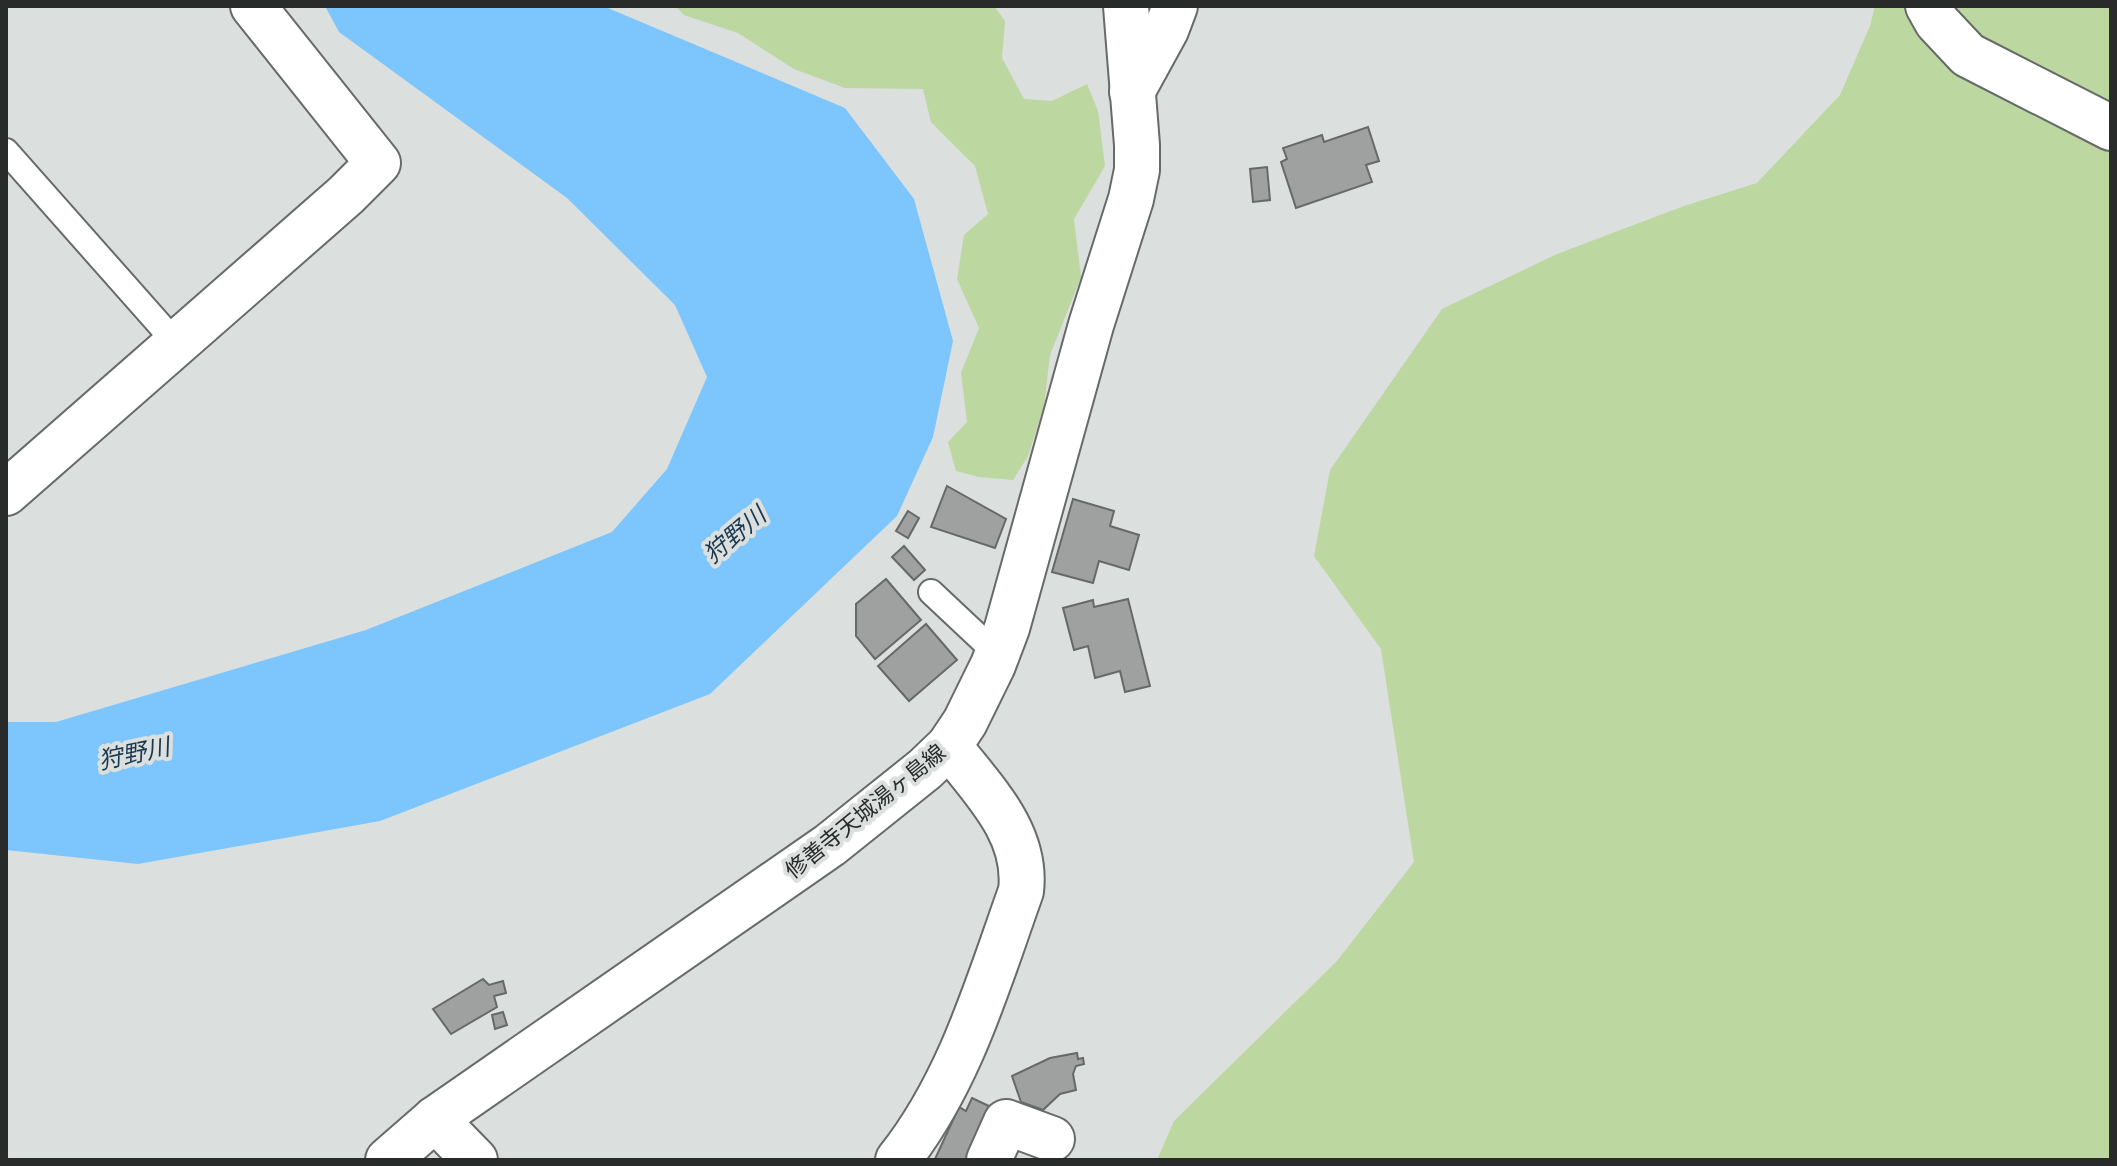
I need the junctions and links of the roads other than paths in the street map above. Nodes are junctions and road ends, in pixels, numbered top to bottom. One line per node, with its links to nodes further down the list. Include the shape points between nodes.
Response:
1 (253, 6): 8 (street, via 378,163)
2 (1126, 6): 5 (street, 修善寺天城湯ヶ島線)
3 (1175, 6): 5 (street)
4 (1928, 6): 6 (street, via 1968,55)
5 (1132, 92): 11 (street, 修善寺天城湯ヶ島線, via 1137,170 1131,199)
6 (2111, 128)
7 (6, 151): 8 (lane)
8 (176, 343): 9 (street)
9 (6, 493)
10 (931, 592): 11 (lane)
11 (997, 654): 12 (street, 修善寺天城湯ヶ島線)
12 (949, 746): 13 (street, 修善寺天城湯ヶ島線, via 830,845); 17 (street, via 1013,833 1022,877 956,1067)
13 (435, 1119): 15 (street, 修善寺天城湯ヶ島線); 16 (street)
14 (1052, 1139): 18 (street, via 1006,1122)
15 (388, 1160)
16 (475, 1160)
17 (898, 1160)
18 (989, 1160)

